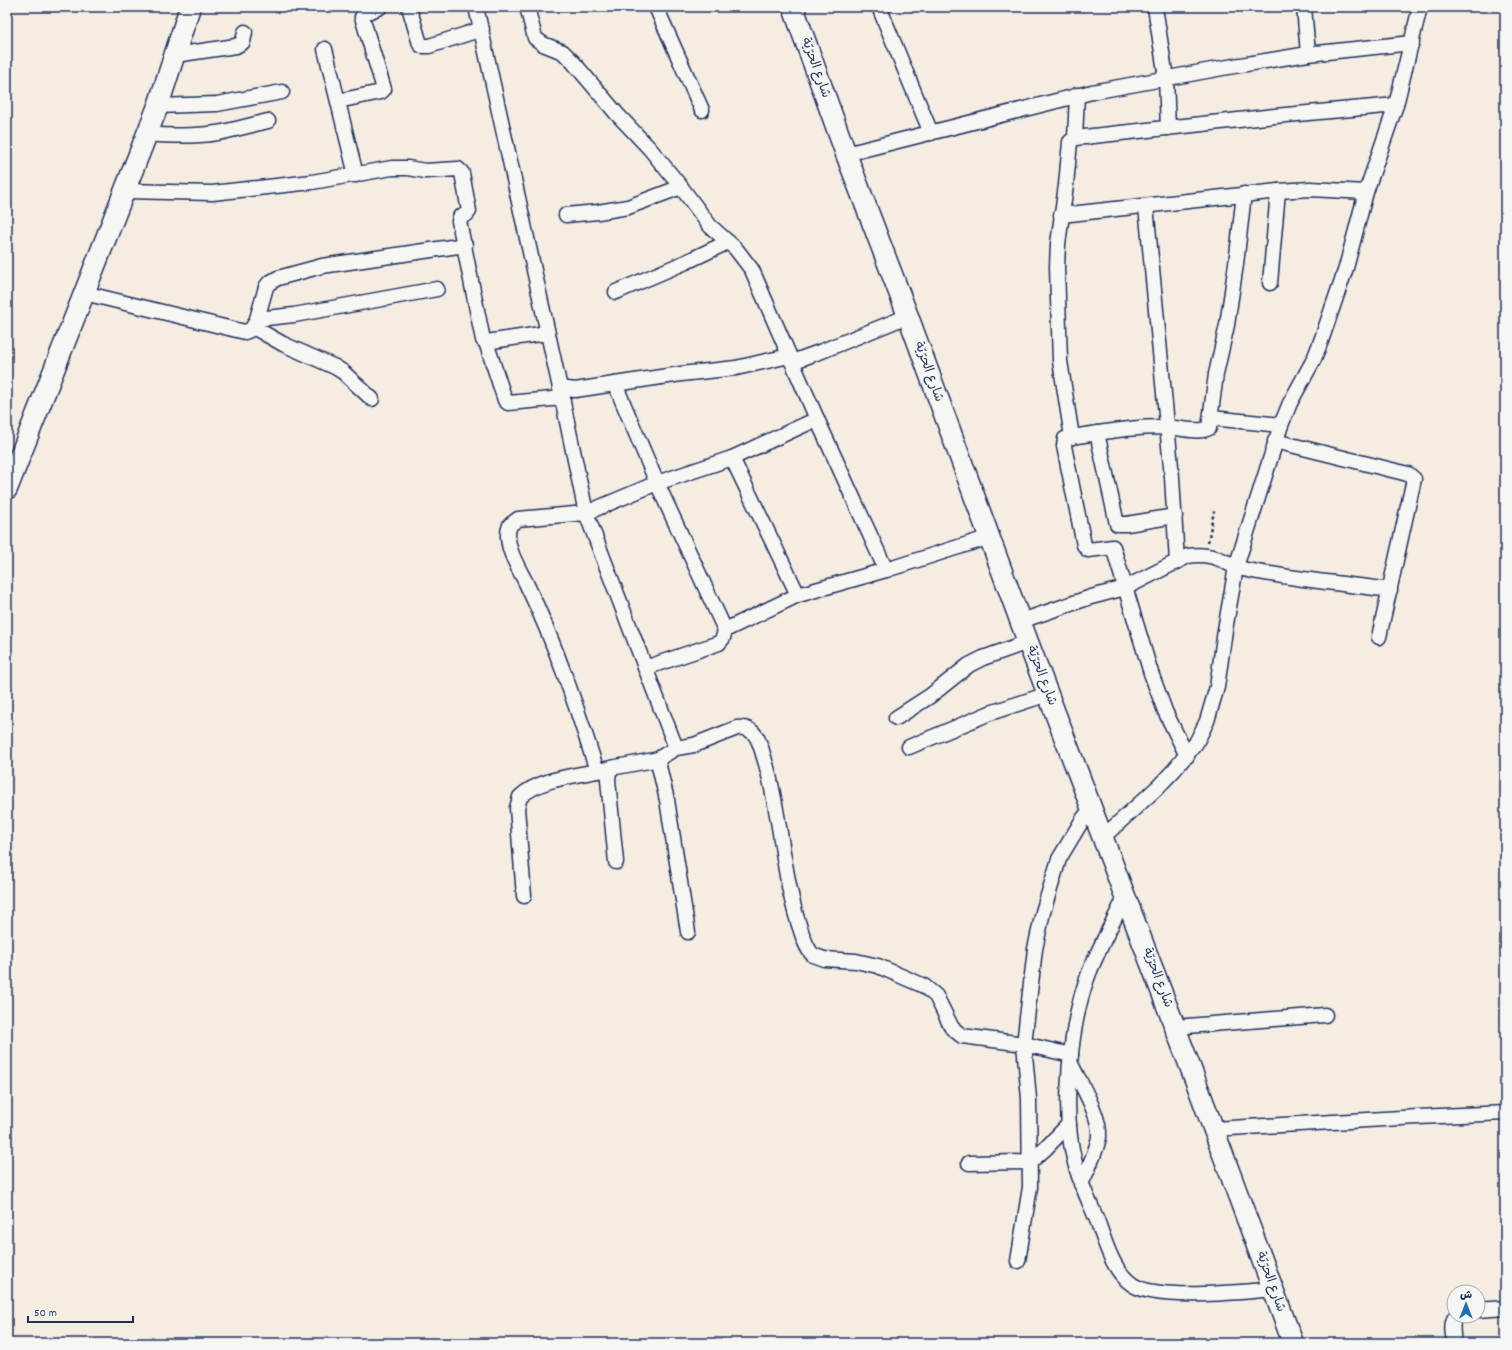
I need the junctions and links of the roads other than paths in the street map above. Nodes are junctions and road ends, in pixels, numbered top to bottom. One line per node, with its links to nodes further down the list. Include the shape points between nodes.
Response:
1 (190, 7): 17 (main road)
2 (380, 7): 21 (street, via 365,12 362,17 384,89)
3 (409, 7): 12 (street, via 422,46)
4 (476, 7): 12 (street)
5 (528, 7): 32 (street, via 535,38 563,52 574,62)
6 (656, 7): 24 (street)
7 (793, 7): 30 (main road, شارع الحرّيّة)
8 (879, 7): 27 (street)
9 (1155, 7): 18 (street)
10 (1304, 7): 16 (street)
11 (1420, 7): 14 (street)
12 (482, 29): 48 (street)
13 (245, 32): 17 (street, via 243,42 236,46)
14 (1412, 43): 16 (street); 22 (street)
15 (325, 49): 21 (street)
16 (1308, 54): 18 (street)
17 (175, 55): 23 (main road)
18 (1166, 78): 20 (street); 26 (street)
19 (282, 92): 23 (street, via 217,104)
20 (1077, 95): 27 (street); 29 (street)
21 (338, 101): 31 (street)
22 (1396, 105): 26 (street); 35 (street)
23 (158, 106): 28 (main road)
24 (702, 110)
25 (268, 121): 28 (street, via 218,133 170,136)
26 (1168, 128): 29 (street)
27 (931, 133): 30 (street)
28 (146, 134): 33 (main road)
29 (1075, 138): 39 (street, via 1070,142)
30 (846, 154): 46 (main road, شارع الحرّيّة)
31 (356, 175): 33 (street, via 212,193); 41 (street, via 392,168 460,170 469,211 459,218)
32 (681, 187): 38 (street, via 628,207); 40 (street, via 710,226)
33 (124, 191): 45 (main road)
34 (1278, 191): 35 (street, via 1310,189); 36 (street); 42 (street)
35 (1366, 192): 56 (street, via 1346,268 1316,353)
36 (1244, 194): 37 (street); 54 (street, via 1235,271 1216,374)
37 (1146, 206): 39 (street); 57 (street)
38 (566, 214)
39 (1061, 215): 59 (street, via 1057,267 1060,361)
40 (728, 242): 44 (street); 50 (street, via 752,270)
41 (464, 245): 47 (street, via 322,266 278,278 266,287); 49 (street, via 482,338)
42 (1270, 283)
43 (436, 289): 47 (street)
44 (616, 292)
45 (84, 293): 47 (street, via 241,332 248,332); 63 (main road)
46 (908, 316): 50 (street, via 822,352); 67 (main road, شارع الحرّيّة)
47 (255, 323): 53 (street, via 283,344 343,372)
48 (547, 333): 49 (street); 52 (street)
49 (486, 342): 52 (street, via 508,403)
50 (790, 359): 51 (street); 55 (street)
51 (616, 384): 52 (street); 62 (street)
52 (561, 393): 64 (street)
53 (372, 399)
54 (1211, 418): 56 (street); 57 (street, via 1209,428 1204,430)
55 (817, 419): 61 (street); 71 (street)
56 (1280, 425): 60 (street)
57 (1167, 428): 58 (street); 65 (street)
58 (1097, 433): 59 (street); 66 (street)
59 (1072, 437): 68 (street, via 1065,439 1064,446 1084,545 1088,550)
60 (1275, 441): 70 (street); 73 (street, via 1402,473 1414,479)
61 (732, 458): 62 (street); 74 (street)
62 (657, 483): 64 (street); 76 (street)
63 (7, 489)
64 (586, 513): 79 (street); 87 (street, via 518,519 510,525 508,540 557,655)
65 (1175, 516): 66 (street); 69 (street)
66 (1117, 524): 68 (street, via 1120,543)
67 (990, 537): 71 (street); 75 (main road, شارع الحرّيّة)
68 (1113, 546): 72 (street)
69 (1177, 562): 70 (street, via 1188,556 1205,555); 72 (street)
70 (1236, 567): 73 (street); 84 (street, via 1212,709 1201,734)
71 (886, 570): 74 (street)
72 (1125, 588): 75 (street); 84 (street, via 1165,711)
73 (1390, 590): 77 (street)
74 (798, 595): 76 (street)
75 (1021, 621): 78 (main road, شارع الحرّيّة)
76 (725, 630): 79 (street, via 719,643)
77 (1379, 637)
78 (1028, 642): 80 (main road, شارع الحرّيّة); 81 (street, via 969,665 937,691)
79 (645, 668): 83 (street)
80 (1048, 694): 82 (street, via 990,713); 88 (main road, شارع الحرّيّة)
81 (896, 718)
82 (909, 747)
83 (676, 748): 85 (street); 96 (street, via 694,745 737,728 744,727 756,736 770,779 794,907 806,944 813,956 878,966 924,986 936,996 950,1025 962,1036)
84 (1187, 756): 89 (street, via 1158,787)
85 (659, 759): 86 (street); 93 (street)
86 (611, 768): 87 (street); 90 (street, via 608,780)
87 (597, 771): 91 (street, via 534,786 520,797 518,808)
88 (1092, 808): 89 (main road, شارع الحرّيّة); 96 (street, via 1059,859 1049,890 1035,949)
89 (1103, 837): 92 (main road, شارع الحرّيّة)
90 (616, 862)
91 (524, 896)
92 (1126, 896): 95 (main road, شارع الحرّيّة); 97 (street, via 1089,974)
93 (688, 932)
94 (1325, 1015): 95 (street)
95 (1175, 1027): 100 (main road, شارع الحرّيّة)
96 (1024, 1044): 97 (street); 101 (street, via 1030,1099)
97 (1070, 1058): 99 (street); 103 (street, via 1098,1123 1097,1145)
98 (1505, 1113): 100 (street)
99 (1069, 1124): 101 (street); 103 (street, via 1074,1163)
100 (1213, 1129): 105 (main road, شارع الحرّيّة)
101 (1030, 1162): 102 (street); 104 (street, via 1028,1201)
102 (969, 1163)
103 (1082, 1184): 105 (street, via 1113,1260 1133,1284 1144,1290 1164,1294)
104 (1018, 1261)
105 (1274, 1289): 109 (main road, شارع الحرّيّة)
106 (1505, 1308): 107 (street)
107 (1486, 1309)
108 (1452, 1324): 110 (street)
109 (1293, 1343)
110 (1454, 1343)

